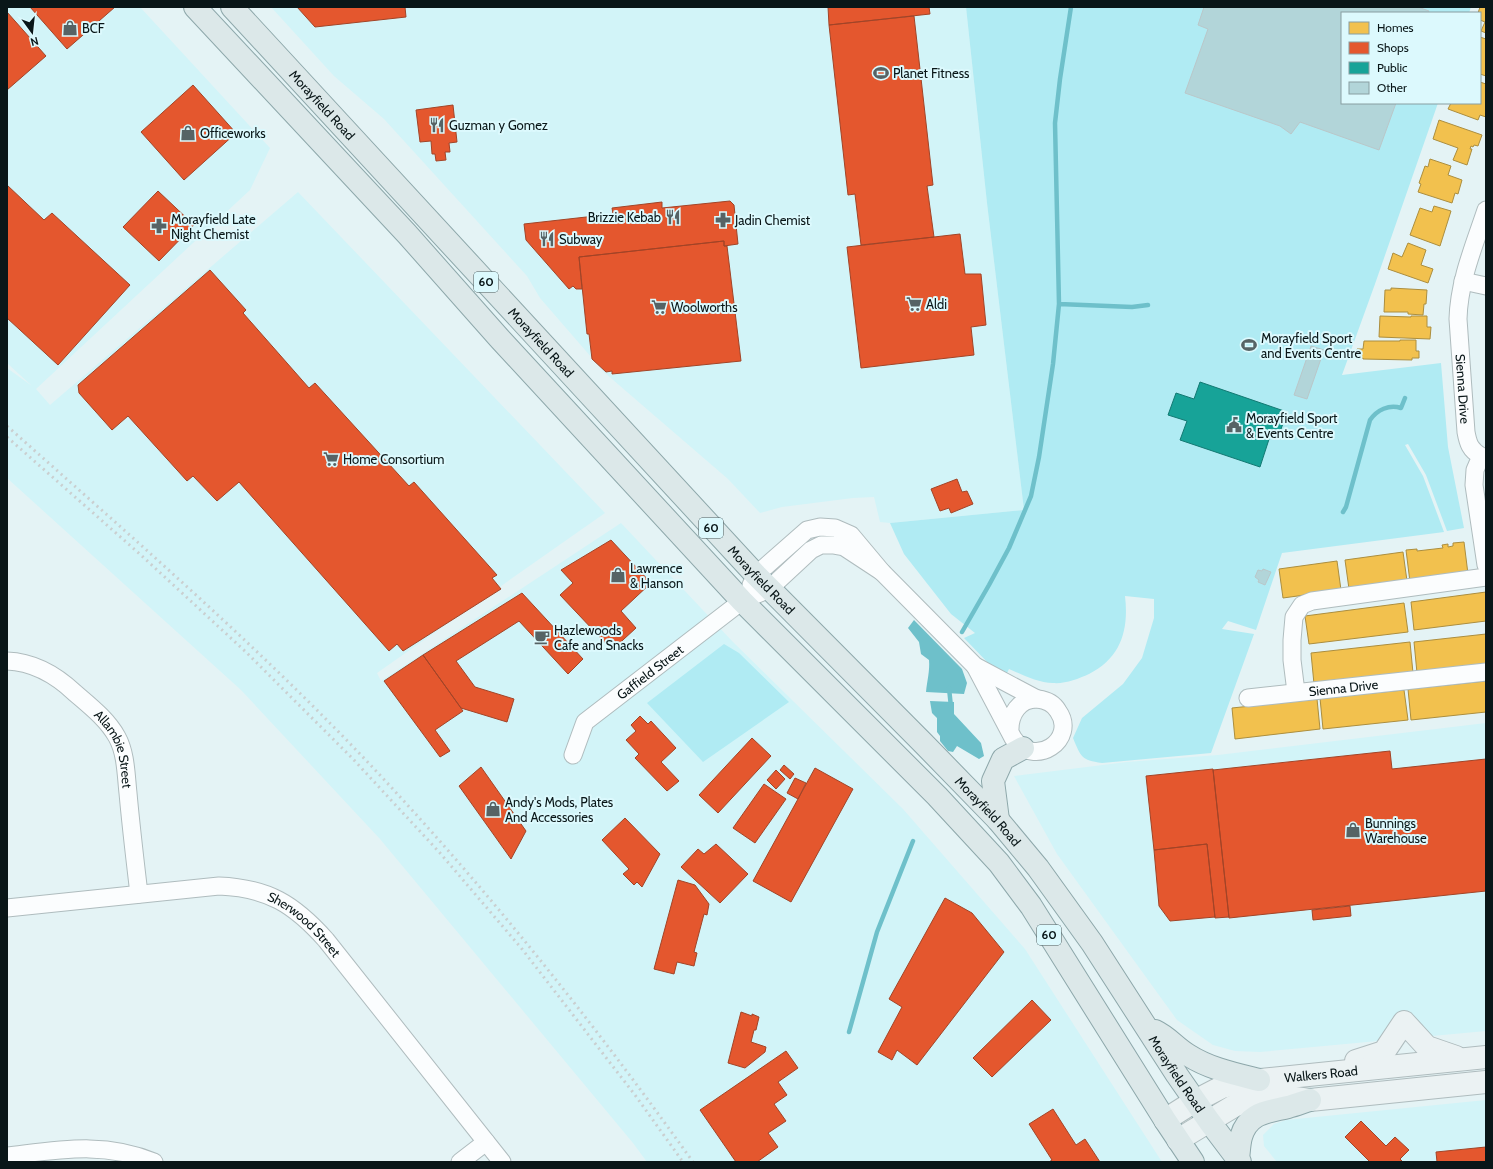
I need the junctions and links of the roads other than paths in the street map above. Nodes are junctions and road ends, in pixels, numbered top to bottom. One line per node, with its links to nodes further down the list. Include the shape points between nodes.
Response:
1 (195, 7): 10 (main road, Morayfield Road / 60, via 407,234 505,345)
2 (232, 7): 9 (main road, Morayfield Road / 60)
3 (1486, 210): 4 (street, Sienna Drive)
4 (1463, 281): 5 (street); 6 (street, Sienna Drive, via 1458,319 1466,432 1470,447)
5 (1486, 286)
6 (1483, 456): 7 (street, Sienna Drive, via 1475,470 1474,485)
7 (1486, 565)
8 (1486, 577): 14 (street, Sienna Drive, via 1312,601 1302,605 1294,617 1292,640)
9 (763, 582): 10 (street); 12 (street, via 807,530 820,527 836,528 852,535 882,572); 19 (main road, Morayfield Road / 60)
10 (742, 601): 18 (street, Gaffield Street, via 585,722); 30 (main road, Morayfield Road / 60, via 937,796 999,863 1031,906)
11 (7, 661): 20 (street, Allambie Street, via 33,666 57,678 104,719 118,738 124,761)
12 (975, 666): 16 (street); 17 (street)
13 (1486, 672): 14 (street, Sienna Drive)
14 (1296, 692): 15 (street, Sienna Drive)
15 (1248, 698)
16 (1037, 699): 17 (street, via 1022,704 1012,716 1010,724); 17 (street, via 1056,707 1063,720 1062,732 1056,744 1044,751 1030,751)
17 (1017, 740): 19 (main road, via 1003,759 993,781)
18 (573, 755)
19 (998, 820): 22 (main road, Morayfield Road / 60, via 1038,868 1092,943)
20 (139, 894): 21 (street, Sherwood Street); 33 (street, Sherwood Street, via 234,886 264,893 289,906 326,940)
21 (7, 908)
22 (1145, 1026): 26 (main road, via 1164,1035 1188,1055 1212,1067); 29 (main road, Morayfield Road / 60)
23 (1486, 1057): 24 (main road, Walkers Road)
24 (1464, 1059): 25 (main road, Walkers Road); 25 (main road, via 1427,1047 1404,1022 1381,1054)
25 (1313, 1074): 26 (main road, Walkers Road)
26 (1259, 1080): 29 (main road, Walkers Road, via 1222,1087)
27 (1486, 1082): 28 (main road, Walkers Road)
28 (1310, 1100): 31 (main road, Walkers Road, via 1287,1097 1242,1103); 35 (main road, via 1265,1111 1255,1117 1241,1138)
29 (1195, 1101): 30 (main road, Walkers Road); 31 (main road, Morayfield Road / 60)
30 (1165, 1120): 32 (main road, Morayfield Road / 60)
31 (1209, 1121): 32 (main road, Walkers Road); 35 (main road, Morayfield Road / 60)
32 (1178, 1140): 39 (main road, Morayfield Road / 60)
33 (486, 1142): 37 (street); 38 (street, Sherwood Street)
34 (7, 1156): 36 (street, via 89,1148 125,1152)
35 (1239, 1161)
36 (154, 1162)
37 (460, 1162)
38 (502, 1162)
39 (1193, 1162)

